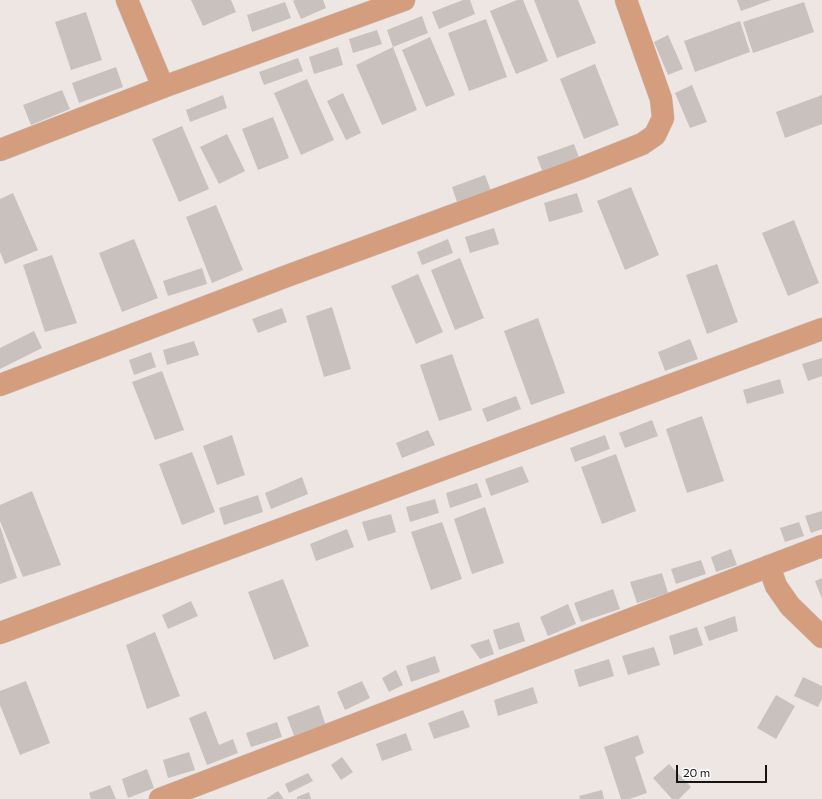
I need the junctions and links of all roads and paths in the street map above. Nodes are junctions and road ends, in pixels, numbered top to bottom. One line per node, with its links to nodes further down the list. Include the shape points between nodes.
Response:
1 (127, 0): 4 (street)
2 (404, 0): 4 (street)
3 (626, 0): 7 (street, via 661,99 663,118 655,135 642,144)
4 (163, 87): 5 (street)
5 (0, 150)
6 (822, 329): 10 (street)
7 (0, 385)
8 (822, 546): 9 (street)
9 (769, 566): 11 (street, via 776,586 790,606); 12 (street)
10 (0, 633)
11 (822, 637)
12 (160, 799)

